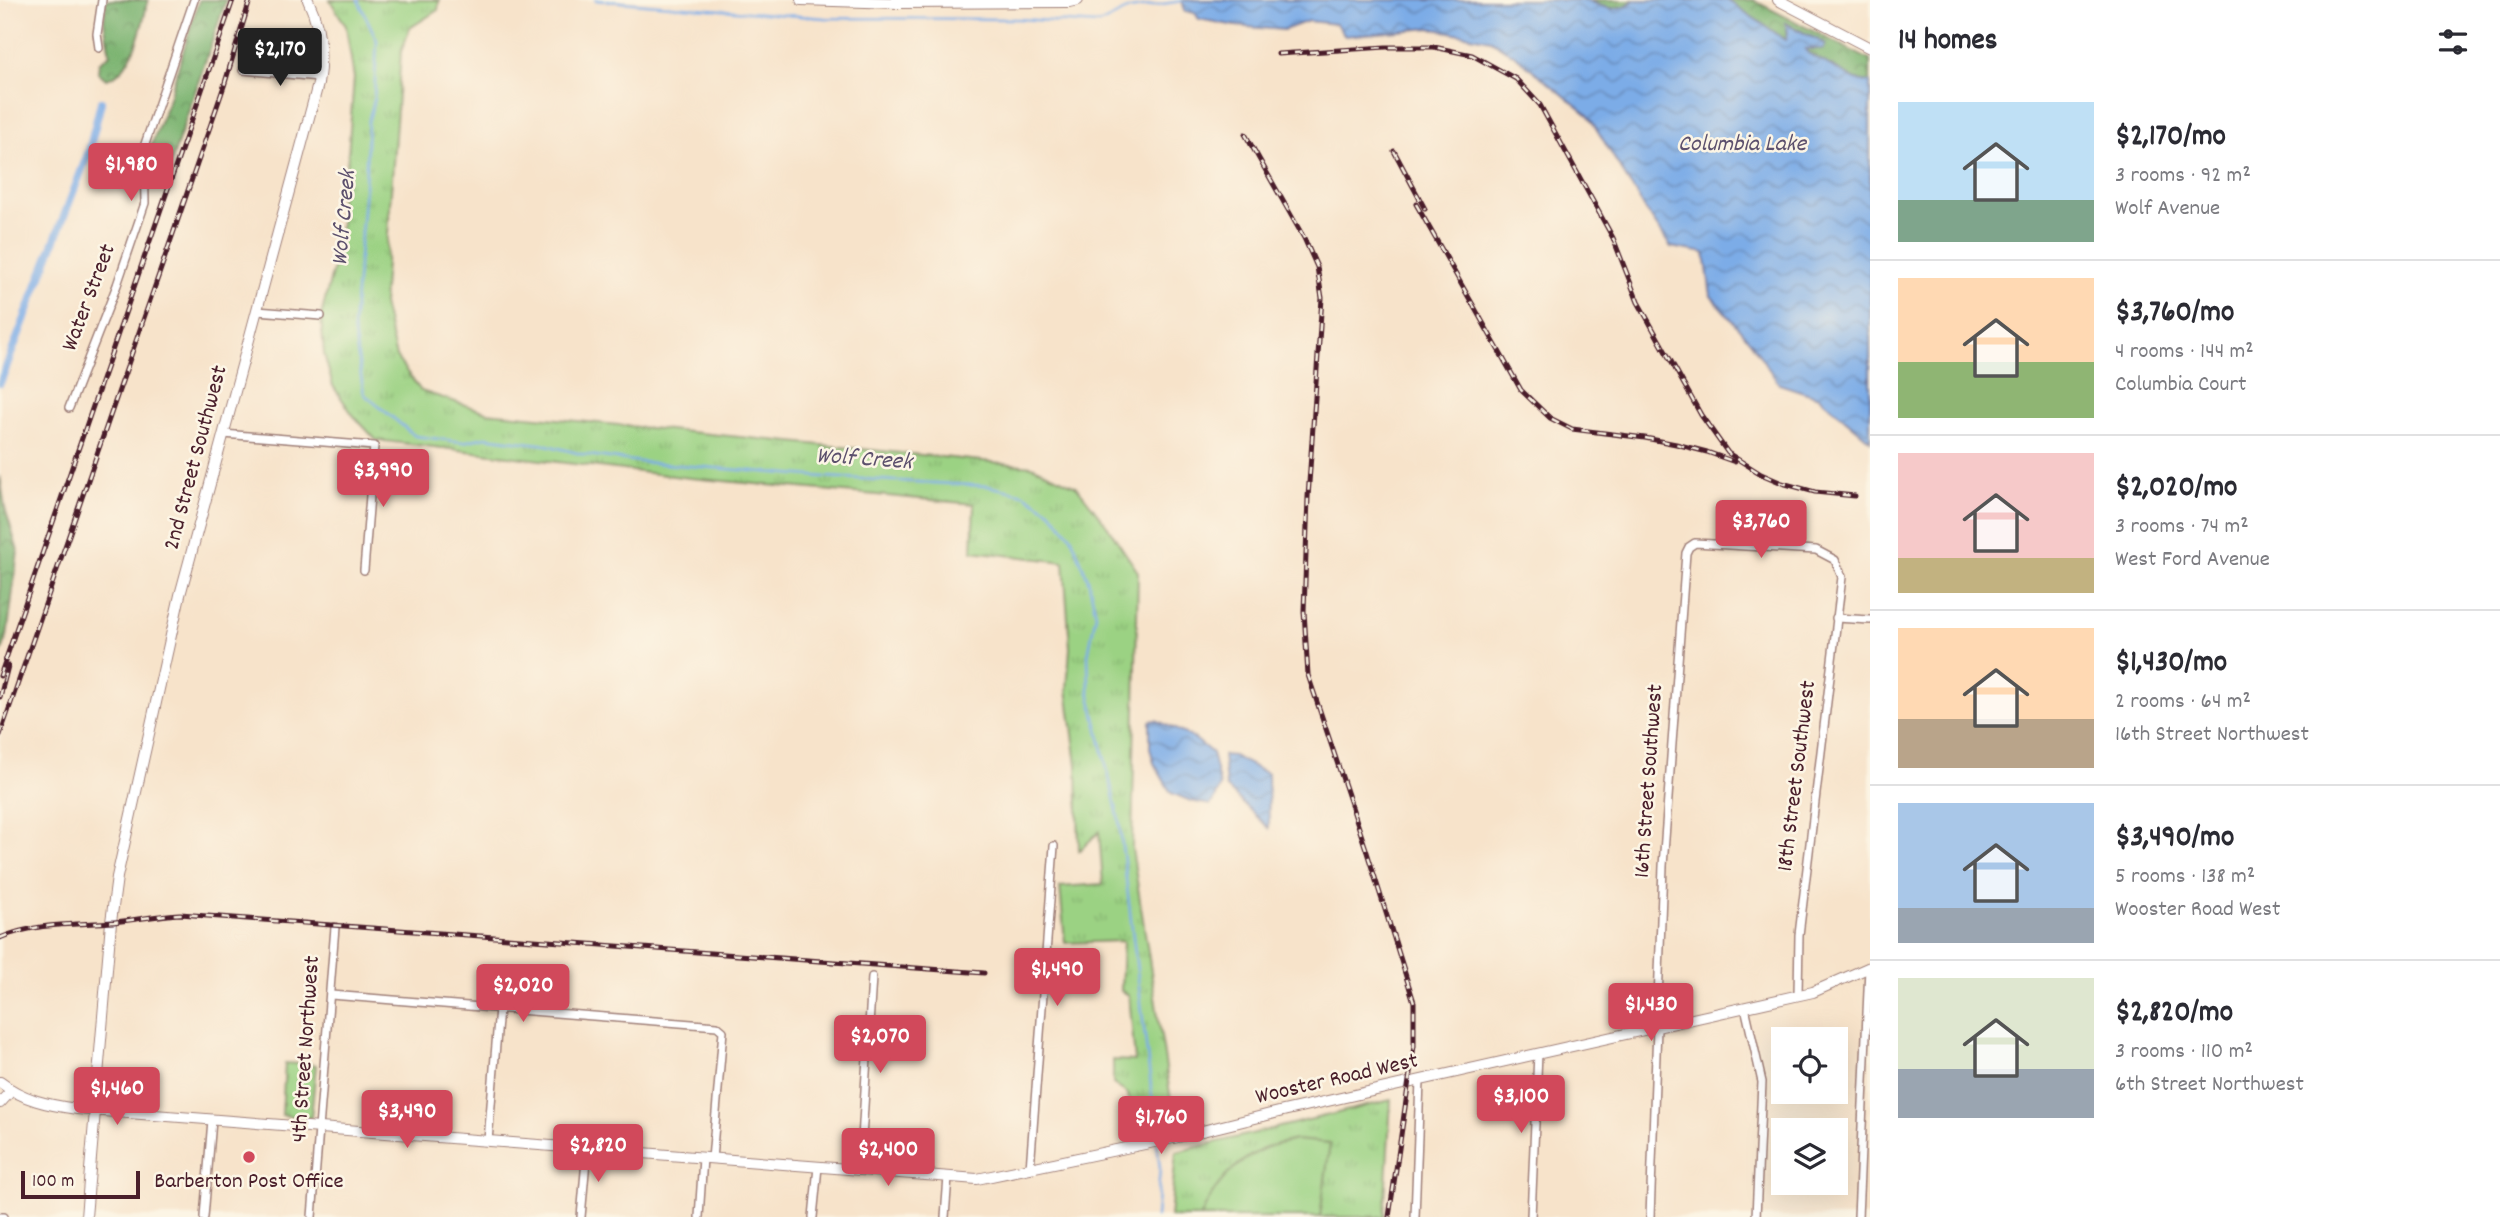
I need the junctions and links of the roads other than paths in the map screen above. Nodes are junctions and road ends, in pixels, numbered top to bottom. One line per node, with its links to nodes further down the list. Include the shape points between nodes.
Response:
1 (103, 0): 7 (street)
2 (194, 0): 13 (street, Water Street, via 144,147 145,203)
3 (308, 0): 10 (main road, 2nd Street Southwest, via 320,35)
4 (801, 0): 5 (main road)
5 (1078, 0)
6 (1778, 0): 8 (main road)
7 (99, 48)
8 (1870, 48)
9 (243, 70): 10 (street)
10 (319, 78): 11 (main road, 2nd Street Southwest)
11 (257, 311): 12 (street); 14 (main road, 2nd Street Southwest)
12 (321, 316)
13 (69, 408)
14 (223, 434): 16 (street, via 374,446); 33 (main road, 2nd Street Southwest, via 178,604 117,877)
15 (1836, 563): 17 (street, 18th Street Southwest, via 1842,577); 27 (street, 16th Street Southwest, via 1811,549 1695,543 1686,553 1663,866)
16 (364, 570)
17 (1836, 618): 18 (street); 24 (street, 18th Street Southwest, via 1798,935)
18 (1870, 620)
19 (1054, 846): 40 (street)
20 (335, 926): 23 (street, 4th Street Northwest)
21 (1870, 967): 24 (main road, Wooster Road West); 54 (street)
22 (872, 977): 41 (street)
23 (331, 995): 26 (street); 35 (street, 4th Street Northwest)
24 (1798, 995): 25 (main road, Wooster Road West)
25 (1745, 1007): 27 (main road, Wooster Road West); 53 (street, via 1762,1082)
26 (499, 1008): 36 (street); 38 (street, via 717,1026 723,1031)
27 (1657, 1026): 28 (main road, Wooster Road West); 52 (street, 16th Street Southwest)
28 (1538, 1053): 29 (main road, Wooster Road West); 51 (street)
29 (1420, 1081): 40 (main road, Wooster Road West); 50 (street)
30 (0, 1082): 31 (main road, Wooster Road West)
31 (11, 1091): 32 (main road); 33 (main road, Wooster Road West, via 51,1105)
32 (0, 1102)
33 (95, 1110): 34 (main road, Wooster Road West); 43 (main road, 2nd Street Southwest)
34 (212, 1120): 35 (main road, Wooster Road West); 44 (street)
35 (320, 1128): 36 (main road, Wooster Road West); 45 (street, 4th Street Northwest)
36 (488, 1141): 37 (main road, Wooster Road West)
37 (587, 1149): 38 (main road, Wooster Road West); 46 (street)
38 (707, 1158): 39 (main road, Wooster Road West); 47 (street)
39 (818, 1167): 41 (main road, Wooster Road West); 48 (street)
40 (1030, 1169): 42 (main road, Wooster Road West, via 984,1179)
41 (860, 1171): 42 (main road, Wooster Road West)
42 (948, 1178): 49 (street)
43 (86, 1217)
44 (204, 1217)
45 (312, 1217)
46 (581, 1217)
47 (699, 1217)
48 (813, 1217)
49 (945, 1217)
50 (1415, 1217)
51 (1531, 1217)
52 (1650, 1217)
53 (1756, 1217)
54 (1858, 1217)

